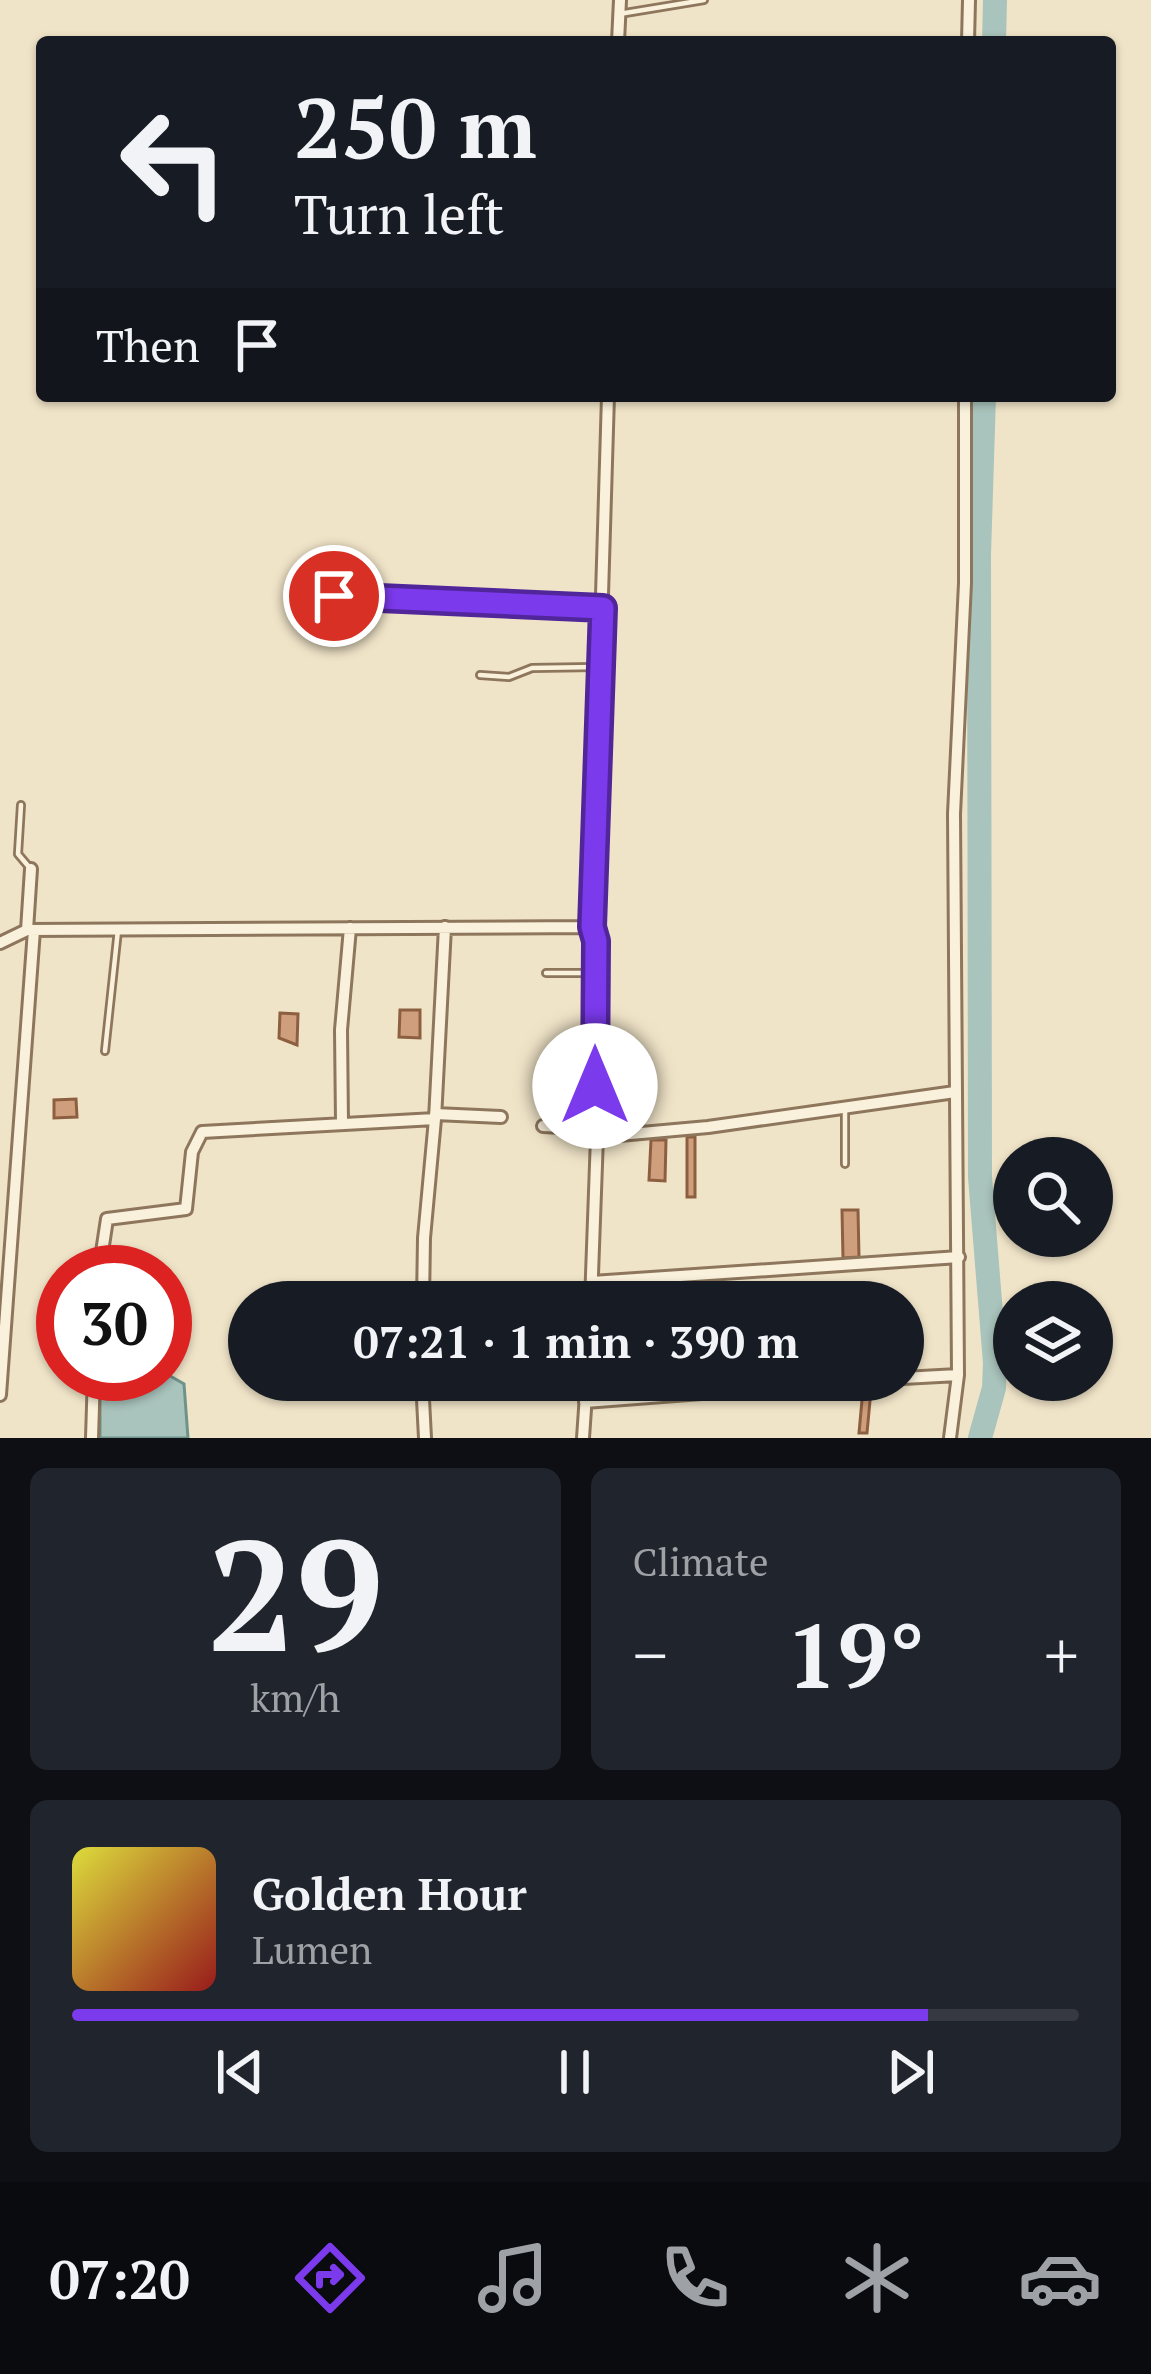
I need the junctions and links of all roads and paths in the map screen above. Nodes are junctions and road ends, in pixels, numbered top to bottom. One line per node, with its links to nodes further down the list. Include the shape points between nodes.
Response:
1 (620, 0): 4 (street)
2 (704, 0): 4 (lane)
3 (969, 0): 6 (street)
4 (619, 14): 5 (street)
5 (618, 36)
6 (968, 36)
7 (608, 402): 10 (street)
8 (965, 402): 24 (street)
9 (334, 596): 10 (lane)
10 (603, 608): 11 (street)
11 (601, 667): 12 (lane); 16 (street)
12 (480, 675)
13 (21, 805): 14 (lane, via 18,854)
14 (31, 869): 19 (street)
15 (445, 927): 16 (street); 17 (street); 26 (street)
16 (592, 927): 22 (street)
17 (350, 928): 18 (street); 28 (street)
18 (118, 929): 19 (street); 23 (lane)
19 (31, 930): 20 (street); 39 (street)
20 (0, 943)
21 (545, 973): 22 (lane)
22 (596, 973): 30 (street)
23 (105, 1051)
24 (956, 1092): 25 (street); 33 (street)
25 (845, 1108): 30 (street); 31 (lane)
26 (435, 1116): 27 (street); 28 (street); 34 (street)
27 (501, 1117)
28 (342, 1123): 32 (street, via 202,1132 186,1209 107,1219)
29 (543, 1126): 30 (street)
30 (597, 1133): 35 (street)
31 (845, 1164)
32 (103, 1245)
33 (959, 1257): 36 (street); 37 (street)
34 (423, 1281)
35 (592, 1281)
36 (607, 1281)
37 (958, 1375): 38 (street); 47 (street)
38 (924, 1377)
39 (0, 1394)
40 (93, 1401): 44 (street)
41 (422, 1401): 45 (street)
42 (598, 1401): 43 (street)
43 (585, 1402): 46 (street)
44 (92, 1438)
45 (423, 1438)
46 (583, 1438)
47 (950, 1438)

